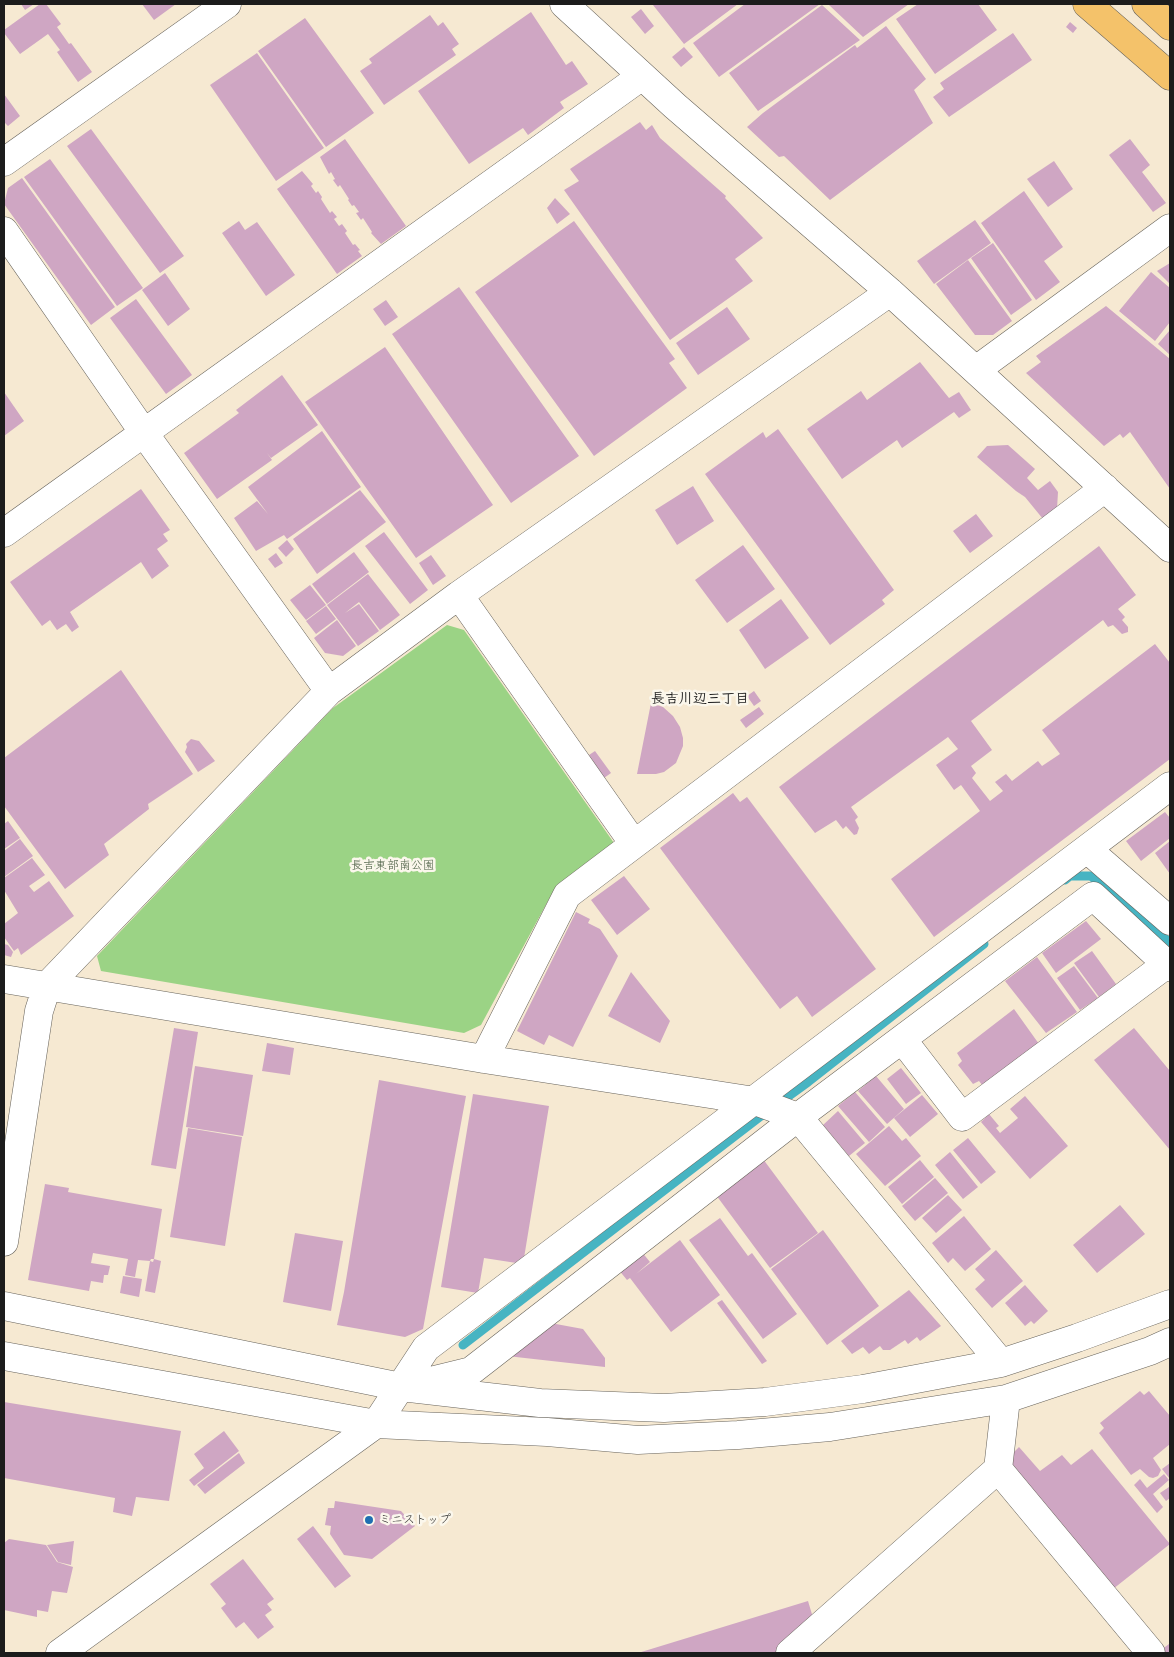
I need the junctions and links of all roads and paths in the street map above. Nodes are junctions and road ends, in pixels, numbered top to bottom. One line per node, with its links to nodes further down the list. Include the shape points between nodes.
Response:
1 (227, 4): 8 (street)
2 (564, 4): 6 (street)
3 (1087, 4): 7 (main road)
4 (1146, 4): 5 (main road)
5 (1170, 26)
6 (642, 76): 11 (street); 13 (street)
7 (1170, 76)
8 (4, 162)
9 (1170, 228): 12 (street)
10 (4, 231): 13 (street)
11 (890, 292): 12 (street); 17 (street)
12 (976, 370): 14 (street)
13 (144, 433): 15 (street); 18 (street)
14 (1106, 488): 16 (street); 20 (street)
15 (4, 534)
16 (1170, 548)
17 (459, 596): 18 (street); 20 (street)
18 (329, 691): 25 (street)
19 (1170, 786): 21 (street)
20 (634, 844): 27 (street, via 567,895)
21 (1087, 849): 22 (street); 28 (street)
22 (1170, 920)
23 (1169, 966): 26 (street, via 1094,896); 26 (street, via 962,1117)
24 (4, 979): 25 (street)
25 (47, 986): 27 (street); 30 (street, via 39,1011)
26 (902, 1039): 29 (street)
27 (484, 1059): 28 (street)
28 (755, 1100): 29 (street); 36 (street, via 426,1348)
29 (798, 1117): 35 (street); 36 (street, via 470,1371)
30 (4, 1242)
31 (1170, 1304): 35 (street)
32 (4, 1306): 36 (street)
33 (1170, 1342): 37 (street)
34 (4, 1356): 38 (street)
35 (1001, 1363): 36 (street, via 863,1390 765,1402 664,1408 540,1403)
36 (401, 1387): 38 (street)
37 (1006, 1399): 38 (street, via 830,1427 648,1439); 39 (street)
38 (376, 1424): 40 (street)
39 (998, 1469): 41 (street); 42 (street)
40 (60, 1653)
41 (790, 1653)
42 (1151, 1653)

